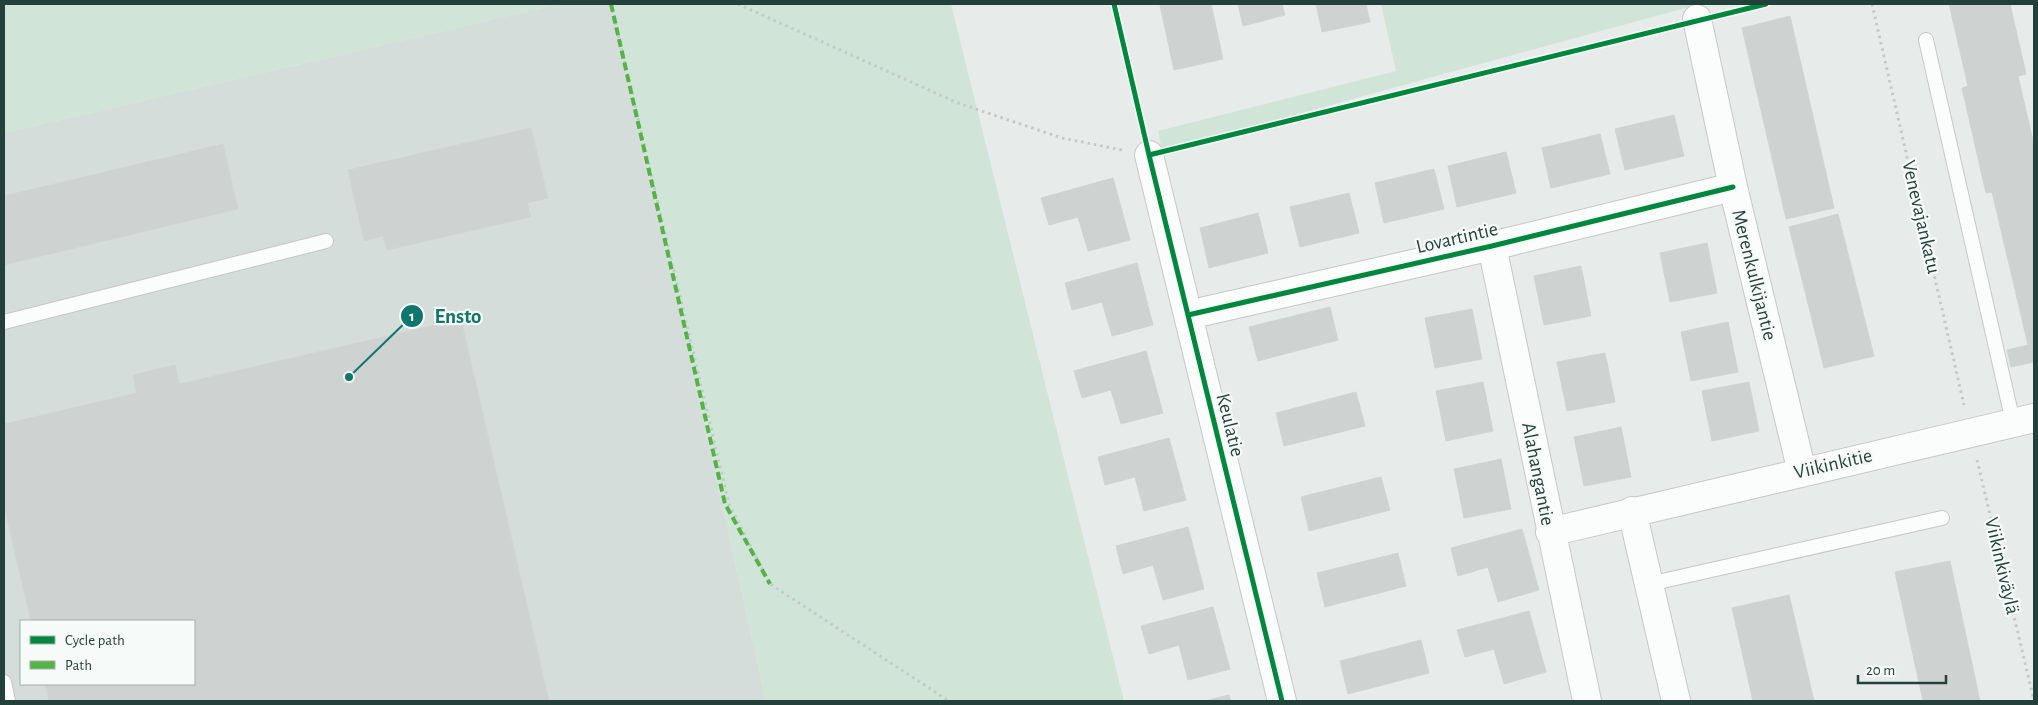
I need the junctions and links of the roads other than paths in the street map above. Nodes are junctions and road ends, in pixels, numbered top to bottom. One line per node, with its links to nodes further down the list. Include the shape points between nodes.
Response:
1 (1697, 19): 4 (street, Merenkulkijantie)
2 (1926, 40): 9 (lane)
3 (1149, 155): 7 (street, Keulatie)
4 (1733, 187): 6 (street, Lovartintie); 10 (street, Merenkulkijantie)
5 (326, 241): 8 (lane)
6 (1492, 246): 7 (street, Lovartintie); 13 (street, Alahangantie)
7 (1188, 315): 18 (street, Keulatie)
8 (4, 322)
9 (2024, 420): 10 (street, Viikinkitie)
10 (1802, 472): 11 (street, Viikinkitie)
11 (1632, 511): 13 (street, Viikinkitie); 14 (street)
12 (1942, 518): 14 (lane)
13 (1550, 532): 19 (street, Alahangantie)
14 (1649, 584): 16 (street)
15 (4, 682): 17 (lane)
16 (1671, 700)
17 (8, 701)
18 (1282, 701)
19 (1586, 701)

